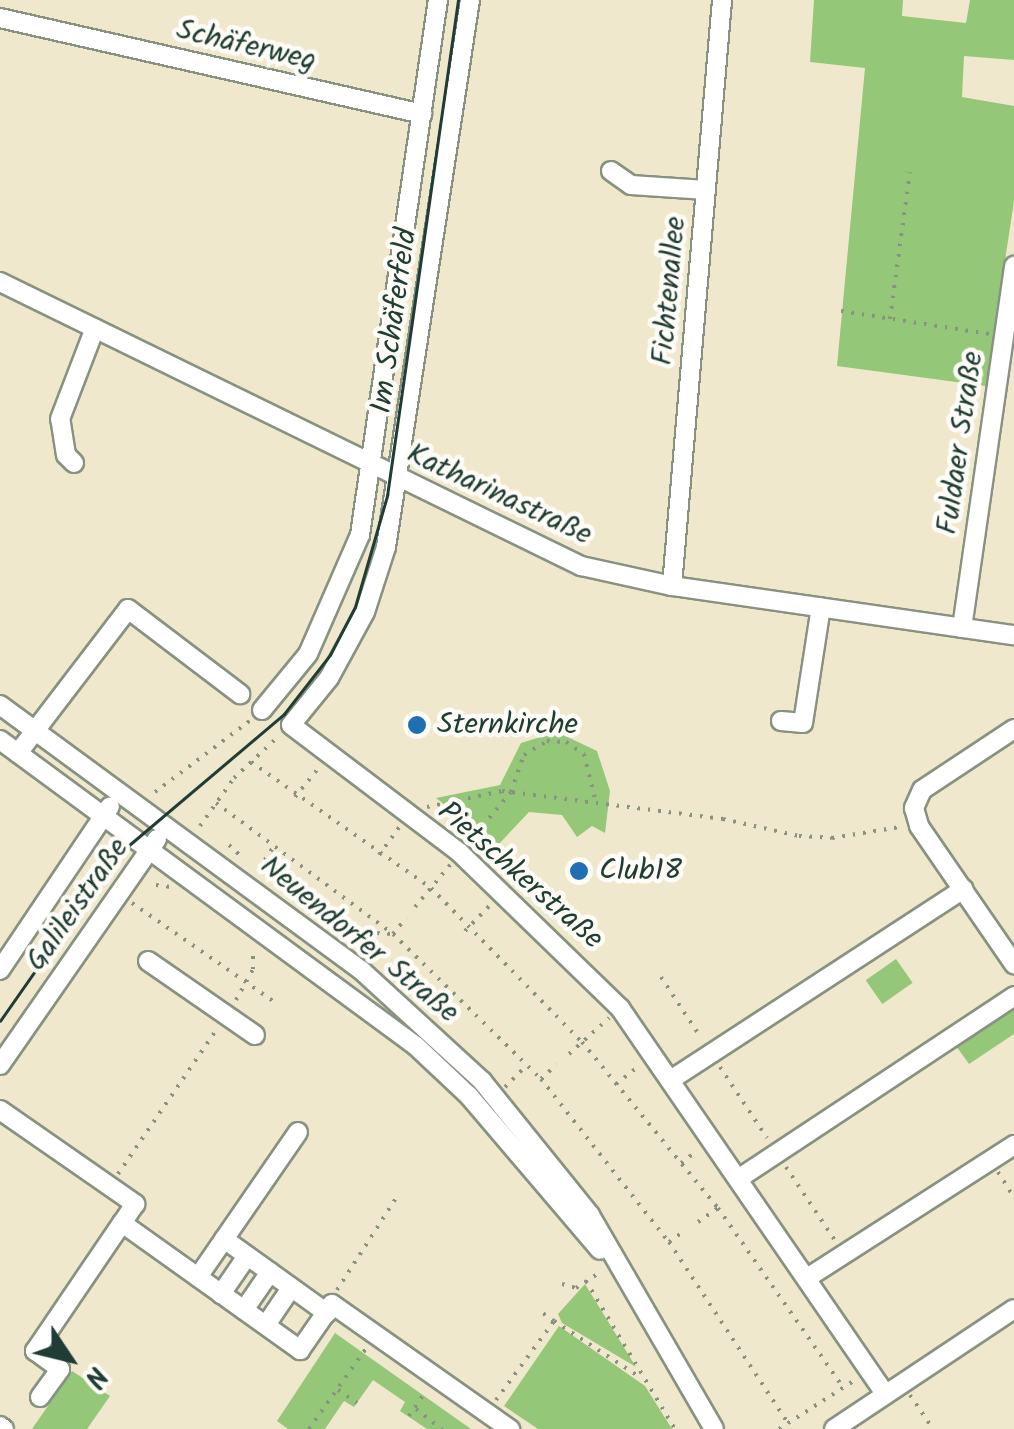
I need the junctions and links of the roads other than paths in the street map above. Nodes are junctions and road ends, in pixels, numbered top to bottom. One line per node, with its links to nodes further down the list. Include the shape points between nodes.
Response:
1 (438, 0): 5 (street, Im Schäferfeld)
2 (470, 0): 14 (street, Im Schäferfeld)
3 (722, 0): 7 (street, Fichtenallee)
4 (0, 18): 5 (street, Schäferweg)
5 (422, 114): 13 (street, Im Schäferfeld)
6 (611, 171): 7 (street, via 631,184)
7 (706, 190): 15 (street, Fichtenallee)
8 (1014, 266): 10 (street, Fuldaer Straße)
9 (0, 282): 11 (street, Katharinastraße)
10 (1008, 326): 17 (street, Fuldaer Straße)
11 (95, 328): 12 (street, via 60,419); 13 (street, Katharinastraße)
12 (74, 463)
13 (370, 465): 14 (street, Katharinastraße); 21 (street, Im Schäferfeld, via 360,534 338,597 308,654)
14 (400, 480): 15 (street, Katharinastraße, via 581,566); 25 (street, Im Schäferfeld, via 365,612 329,678 291,726)
15 (672, 586): 16 (street, Katharinastraße)
16 (820, 607): 17 (street, Katharinastraße); 22 (street, via 804,724)
17 (962, 628): 18 (street, Katharinastraße)
18 (1014, 634)
19 (240, 694): 24 (street, via 128,608)
20 (0, 705): 24 (street, Neuendorfer Straße)
21 (262, 710)
22 (781, 720)
23 (1014, 729): 32 (street, via 922,790 914,808)
24 (35, 730): 27 (street); 28 (street, Neuendorfer Straße)
25 (306, 739): 39 (street, Pietschkerstraße, via 502,892 620,1008)
26 (0, 740): 27 (street, Neuendorfer Straße)
27 (18, 753): 29 (street, Neuendorfer Straße)
28 (118, 793): 29 (street, Galileistraße); 30 (street, Neuendorfer Straße)
29 (104, 814): 31 (street, Neuendorfer Straße); 35 (street, Galileistraße)
30 (166, 826): 31 (street, Galileistraße); 49 (street, Neuendorfer Straße, via 430,1029 554,1167)
31 (151, 848): 38 (street, Galileistraße); 49 (street, Neuendorfer Straße, via 429,1058)
32 (963, 890): 34 (street); 39 (street)
33 (148, 961): 37 (street)
34 (1014, 964)
35 (0, 970)
36 (1014, 996): 43 (street)
37 (255, 1034)
38 (0, 1065)
39 (672, 1079): 43 (street, Pietschkerstraße)
40 (0, 1110): 44 (street, via 135,1204)
41 (298, 1132): 45 (street)
42 (1014, 1145): 50 (street)
43 (741, 1177): 50 (street, Pietschkerstraße)
44 (122, 1223): 48 (street); 58 (street, via 34,1351 60,1369)
45 (224, 1239): 46 (street); 48 (street)
46 (247, 1256): 47 (street); 52 (street)
47 (270, 1272): 51 (street); 55 (street)
48 (198, 1277): 52 (street)
49 (623, 1278): 60 (street, Neuendorfer Straße)
50 (806, 1278): 57 (street, Pietschkerstraße)
51 (292, 1288): 53 (street); 56 (street)
52 (222, 1294): 55 (street)
53 (329, 1308): 56 (street, via 300,1350); 59 (street)
54 (1014, 1309): 57 (street)
55 (244, 1310): 56 (street)
56 (266, 1326)
57 (894, 1389): 61 (street)
58 (40, 1396)
59 (510, 1429)
60 (714, 1429)
61 (834, 1429)

